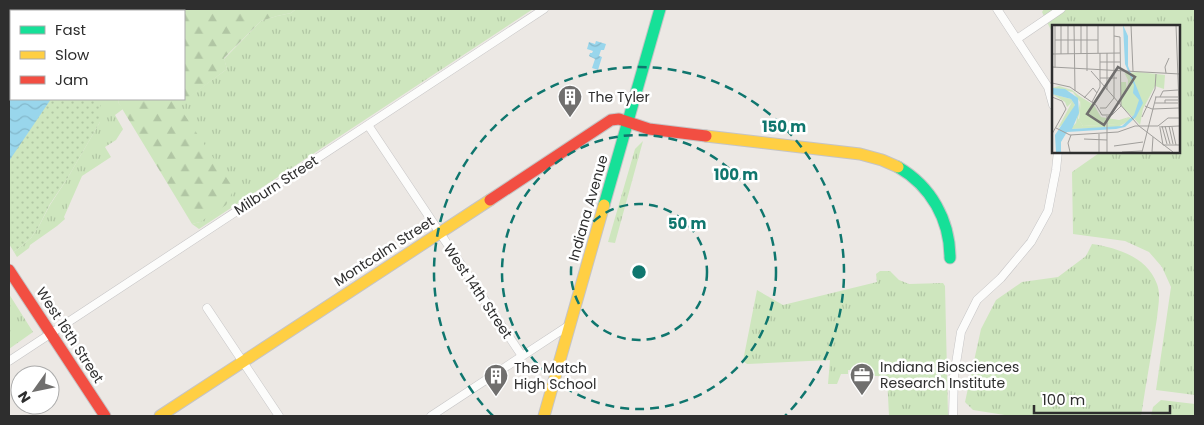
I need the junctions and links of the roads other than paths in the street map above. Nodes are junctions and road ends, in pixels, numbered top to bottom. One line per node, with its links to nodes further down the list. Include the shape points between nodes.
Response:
1 (544, 9): 8 (street, Milburn Street)
2 (660, 9): 7 (street, Indiana Avenue)
3 (997, 9): 5 (street)
4 (1061, 9): 5 (street)
5 (1017, 38): 6 (street, via 1048,87)
6 (1052, 101)
7 (628, 122): 10 (street, Montcalm Street, via 611,120); 11 (street, via 649,129 860,154 889,162 904,170 928,192 945,222); 14 (street, Indiana Avenue)
8 (368, 125): 10 (street, West 14th Street); 15 (street, Milburn Street)
9 (1058, 152): 24 (street, via 1048,211 1031,242 1001,278 977,300 961,332 954,376)
10 (440, 232): 16 (street, West 14th Street); 18 (street, Montcalm Street)
11 (950, 258)
12 (9, 270): 15 (street, West 16th Street)
13 (207, 308): 18 (street)
14 (570, 324): 16 (street); 23 (street, Indiana Avenue)
15 (51, 333): 17 (street, Milburn Street); 19 (street, West 16th Street)
16 (522, 356): 22 (street)
17 (9, 361)
18 (243, 362): 20 (street, Montcalm Street); 21 (street)
19 (105, 416)
20 (160, 416)
21 (279, 416)
22 (431, 416)
23 (544, 416)
24 (953, 416)

